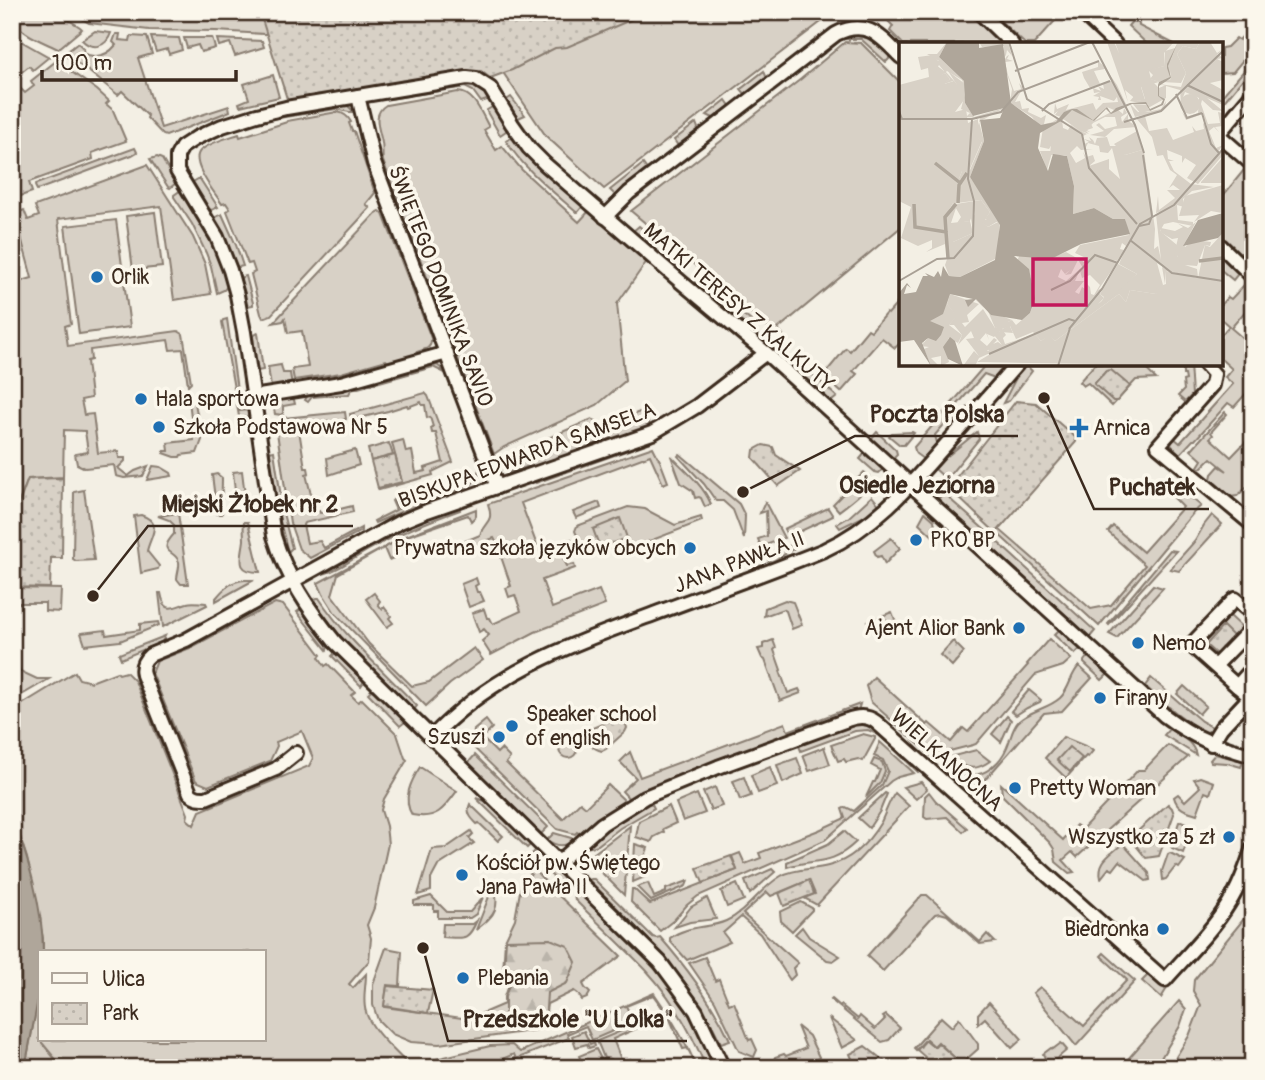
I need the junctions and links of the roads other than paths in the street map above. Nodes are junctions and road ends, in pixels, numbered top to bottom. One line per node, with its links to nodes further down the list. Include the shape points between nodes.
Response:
1 (979, 12): 3 (street)
2 (1081, 12): 4 (street)
3 (1010, 42)
4 (1113, 42)
5 (899, 55): 11 (street, via 869,29 849,28 836,34 629,193)
6 (1253, 93): 8 (street)
7 (358, 96): 11 (street, MATKI TERESY Z KALKUTY, via 477,79 490,88 529,148); 14 (street, ŚWIĘTEGO DOMINIKA SAVIO, via 374,163); 18 (street, via 240,120 196,138 177,156 177,171 230,270 242,313)
8 (1223, 129)
9 (1223, 139): 10 (street)
10 (1253, 165)
11 (606, 216): 15 (street, MATKI TERESY Z KALKUTY)
12 (1223, 248): 13 (street)
13 (1253, 277)
14 (447, 353): 18 (street, via 341,383); 20 (street, ŚWIĘTEGO DOMINIKA SAVIO)
15 (766, 353): 19 (street, MATKI TERESY Z KALKUTY); 20 (street, BISKUPA EDWARDA SAMSELA, via 697,406 652,433)
16 (1015, 366): 19 (street, JANA PAWŁA II)
17 (1207, 366): 21 (street, via 1214,374 1212,385 1158,446)
18 (253, 397): 22 (street, via 274,536)
19 (911, 485): 28 (street, JANA PAWŁA II, via 874,520 832,546 520,669 462,709); 29 (street, MATKI TERESY Z KALKUTY, via 1166,716)
20 (497, 487): 22 (street, BISKUPA EDWARDA SAMSELA, via 400,522)
21 (1253, 525)
22 (293, 581): 28 (street, via 335,642); 30 (street, BISKUPA EDWARDA SAMSELA, via 150,655 142,671 194,797 206,798 276,769)
23 (1253, 614): 25 (street, via 1235,599 1191,645)
24 (1253, 626): 25 (street)
25 (1215, 666): 27 (street)
26 (1253, 668): 27 (street)
27 (1237, 685): 29 (street, via 1250,696)
28 (432, 737): 33 (street)
29 (1210, 744): 31 (street, MATKI TERESY Z KALKUTY)
30 (296, 753)
31 (1253, 755)
32 (1253, 847): 33 (street, WIELKANOCNA, via 1230,902 1165,980 917,758 871,719 855,717 645,797 602,824)
33 (559, 862): 34 (street, via 660,962 696,1011)
34 (723, 1068)

